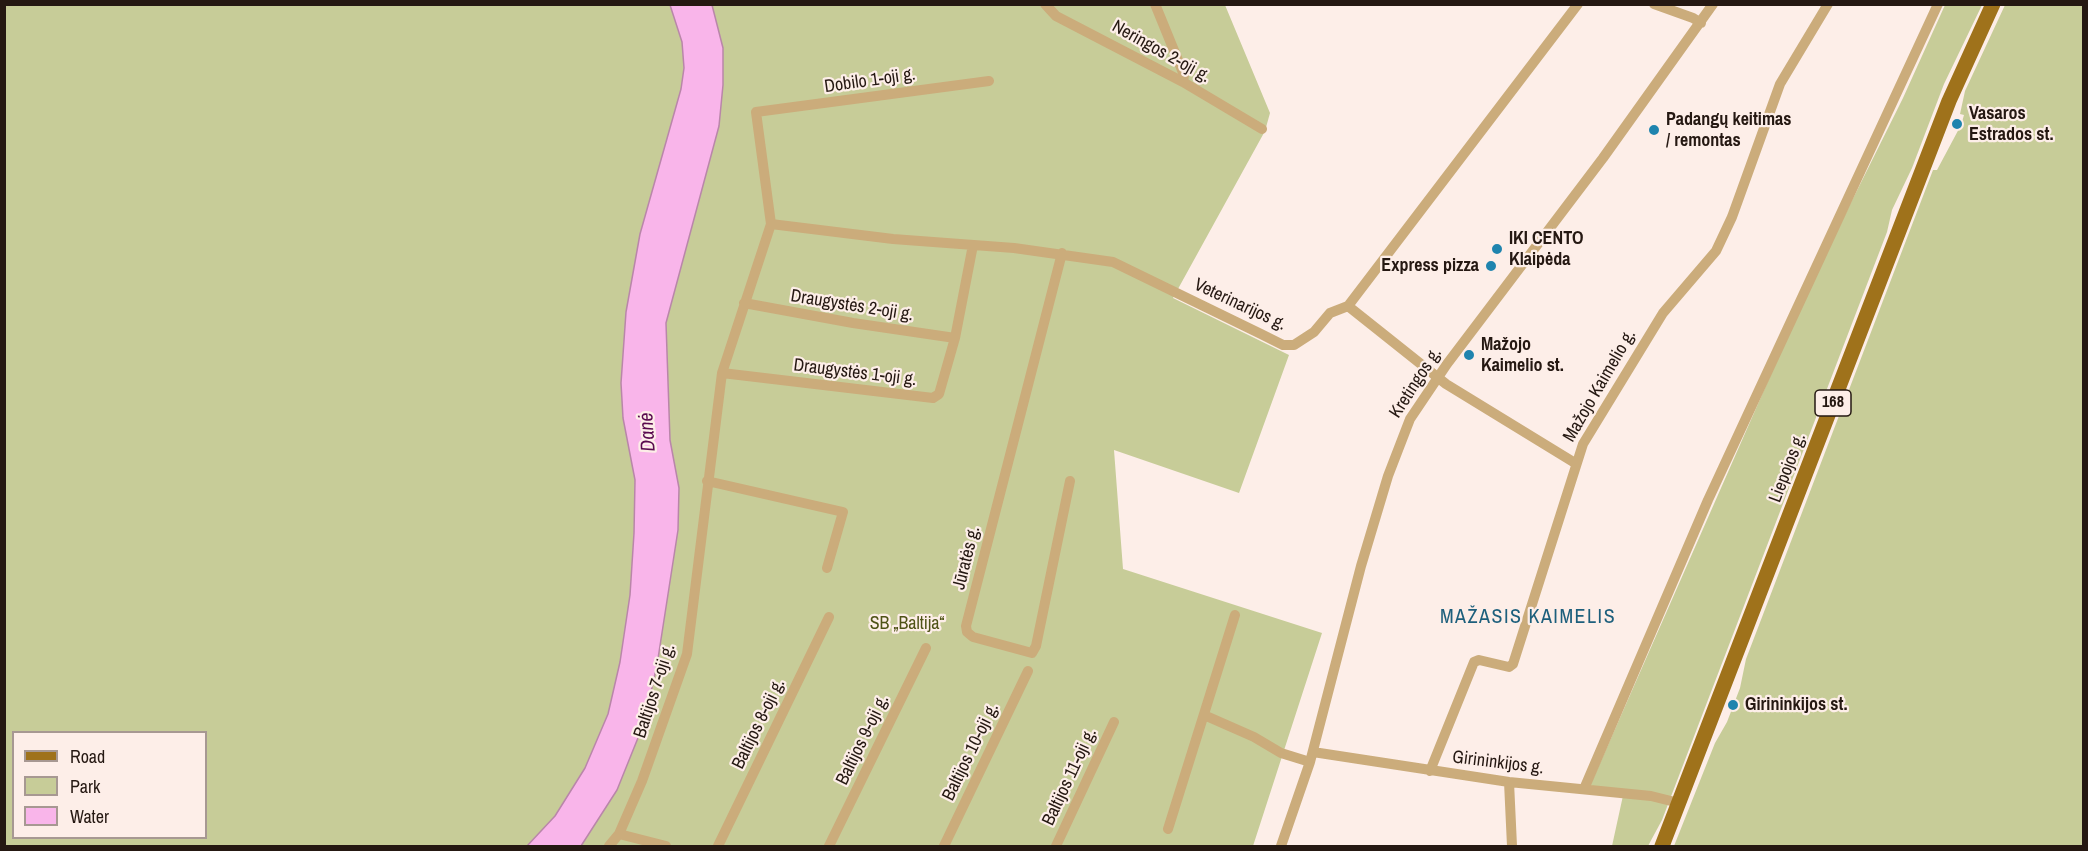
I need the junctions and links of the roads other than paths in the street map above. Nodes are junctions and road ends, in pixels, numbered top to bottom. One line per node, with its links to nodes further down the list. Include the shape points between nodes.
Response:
1 (1045, 4): 11 (street, Neringos 2-oji g., via 1056,16)
2 (1155, 4): 11 (street, via 1184,75)
3 (1578, 4): 17 (street, Veterinarijos g.)
4 (1654, 4): 9 (street)
5 (1713, 4): 9 (street, Kretingos g.)
6 (1827, 4): 21 (street, Mažojo Kaimelio g., via 1780,84 1716,251 1663,313 1599,416)
7 (1938, 4): 34 (street, via 1713,489)
8 (1993, 4): 35 (main road, Liepojos g. / 168, via 1949,101)
9 (1701, 23): 20 (street, Kretingos g.)
10 (989, 81): 13 (street, Dobilo 1-oji g., via 756,112)
11 (1183, 82): 12 (street, Neringos 2-oji g.)
12 (1262, 129)
13 (771, 224): 14 (street, Veterinarijos g.); 16 (street, Baltijos 7-oji g.)
14 (973, 245): 15 (street, Veterinarijos g.); 18 (street, Draugystės 1-oji g.)
15 (1062, 254): 17 (street, Veterinarijos g., via 1113,262 1283,345 1303,341 1330,313); 23 (street, Jūratės g., via 966,626 973,637 1032,653)
16 (744, 303): 18 (street, Draugystės 2-oji g.); 19 (street, Baltijos 7-oji g.)
17 (1348, 306): 20 (street)
18 (955, 338): 19 (street, Draugystės 1-oji g., via 939,394 933,398)
19 (722, 373): 22 (street, Baltijos 7-oji g.)
20 (1437, 378): 21 (street); 31 (street, Kretingos g., via 1410,419 1388,476)
21 (1575, 463): 32 (street, Mažojo Kaimelio g., via 1514,664 1509,667 1474,662)
22 (707, 481): 24 (street, via 843,512); 37 (street, Baltijos 7-oji g., via 683,669)
23 (1070, 481)
24 (826, 568)
25 (1235, 615): 29 (street)
26 (829, 617): 40 (street, Baltijos 8-oji g.)
27 (926, 648): 41 (street, Baltijos 9-oji g.)
28 (1028, 671): 42 (street, Baltijos 10-oji g.)
29 (1204, 716): 31 (street, Girininkijos g., via 1281,753); 36 (street)
30 (1114, 722): 43 (street, Baltijos 11-oji g.)
31 (1311, 757): 32 (street, Girininkijos g.); 44 (street, Kretingos g.)
32 (1430, 771): 33 (street, Girininkijos g.)
33 (1509, 782): 34 (street, Girininkijos g.); 45 (street)
34 (1584, 789): 35 (street, Girininkijos g.)
35 (1679, 803): 46 (main road, Liepojos g. / 168)
36 (1168, 829)
37 (619, 834): 38 (street, Baltijos 7-oji g.); 39 (street)
38 (609, 846)
39 (666, 846)
40 (718, 846)
41 (829, 846)
42 (944, 846)
43 (1056, 846)
44 (1281, 846)
45 (1512, 846)
46 (1662, 846)

